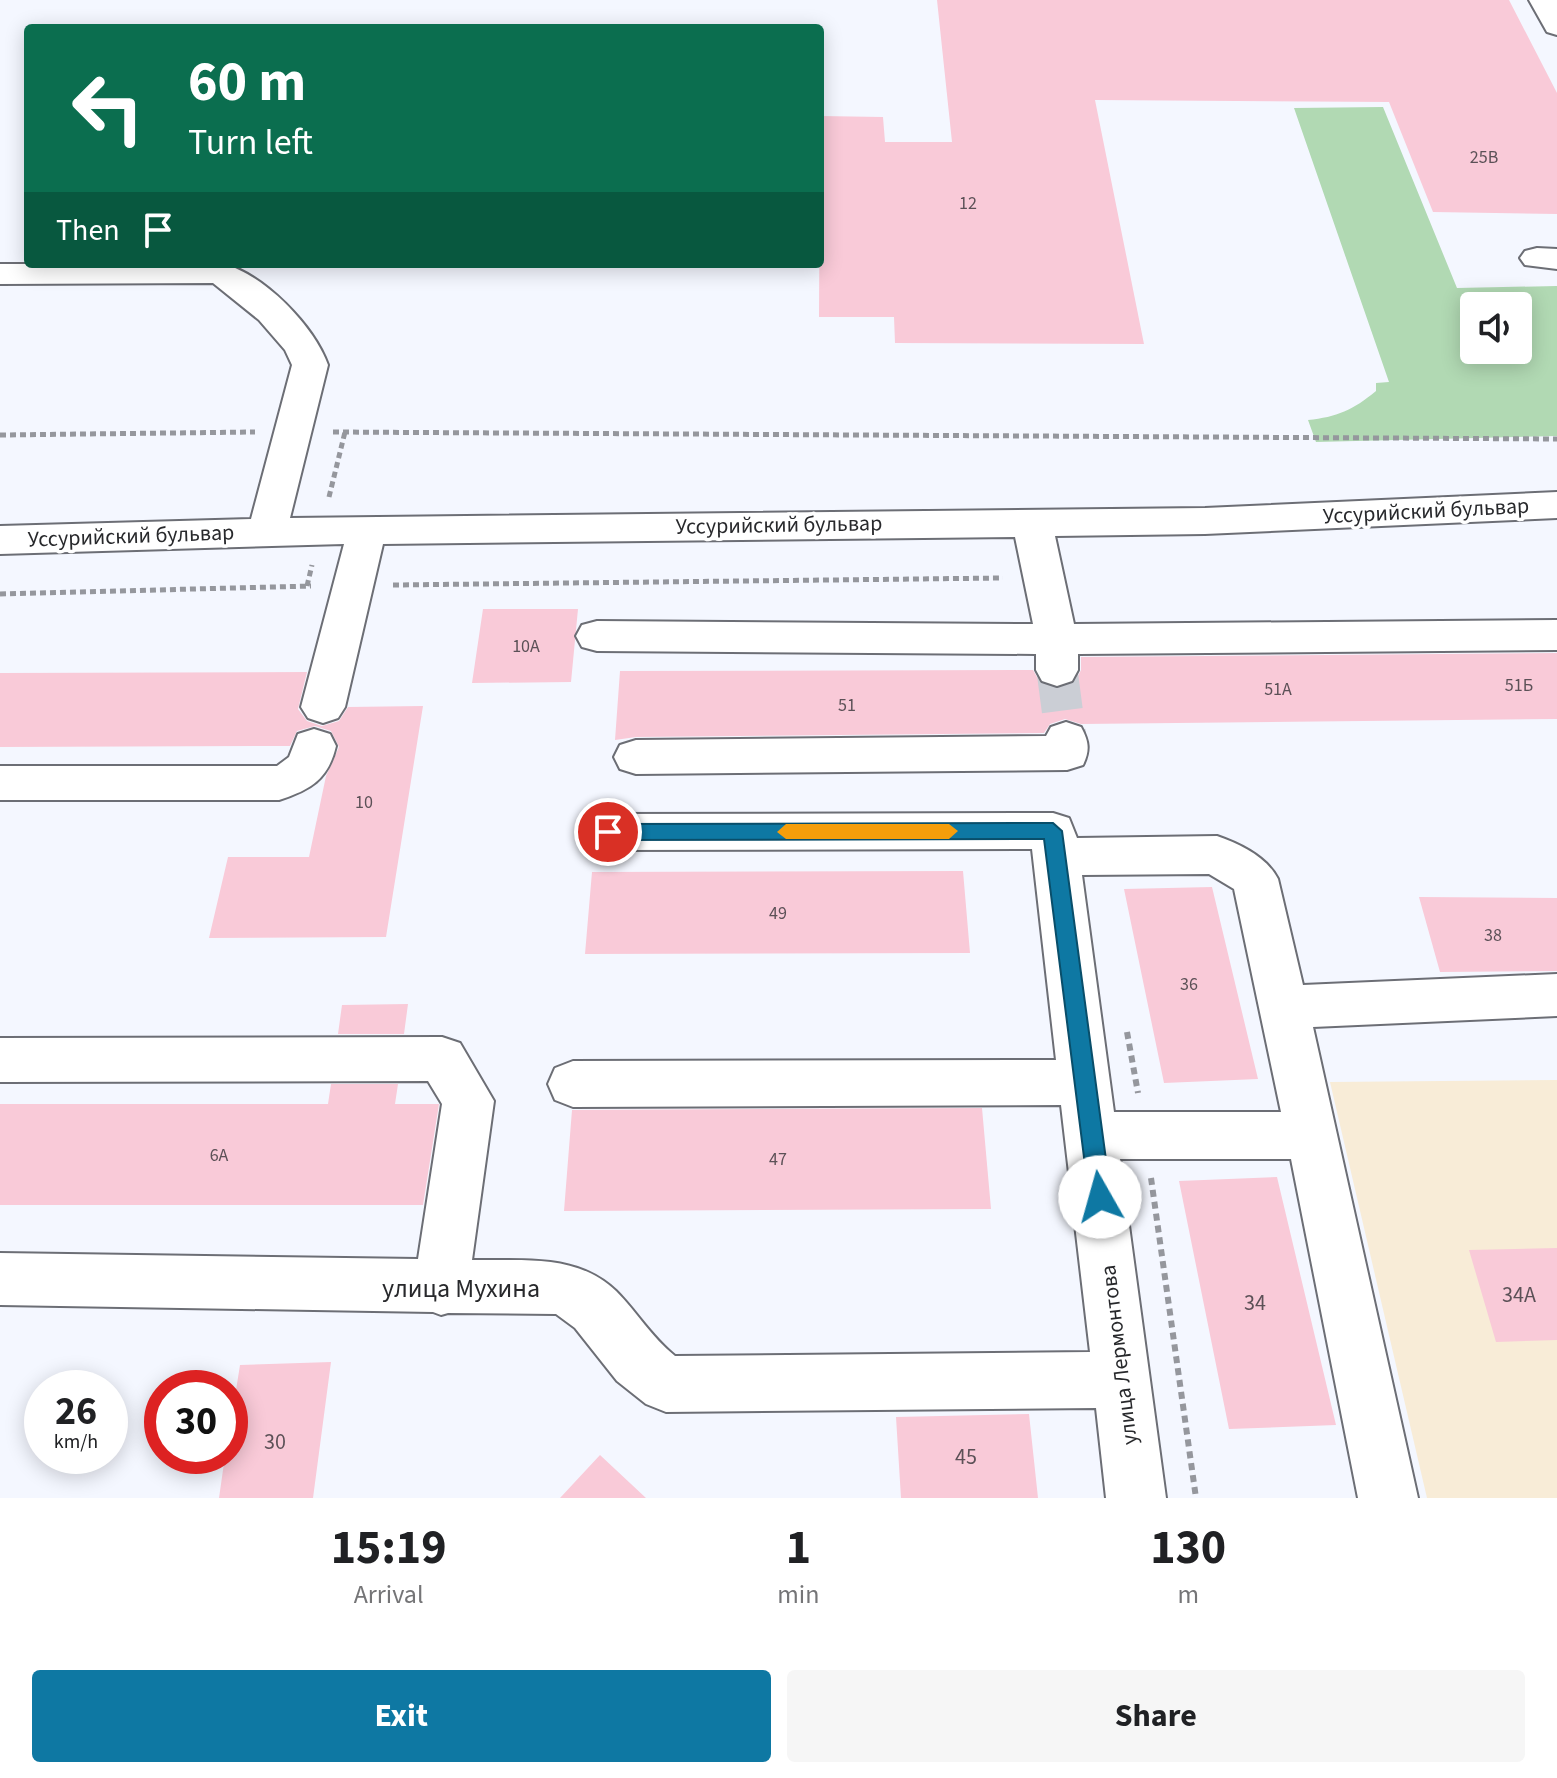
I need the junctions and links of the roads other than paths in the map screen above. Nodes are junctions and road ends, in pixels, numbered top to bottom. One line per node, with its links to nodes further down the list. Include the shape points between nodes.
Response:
1 (1543, 0): 2 (street)
2 (1557, 26)
3 (0, 274): 7 (street, via 226,274 288,331 310,358)
4 (1557, 505): 5 (street, Уссурийский бульвар)
5 (1032, 523): 6 (street, Уссурийский бульвар); 11 (street)
6 (367, 530): 7 (street, Уссурийский бульвар); 14 (street, via 309,766 302,774 279,783)
7 (267, 532): 8 (street, Уссурийский бульвар)
8 (0, 540)
9 (1557, 635): 11 (street)
10 (597, 636): 11 (street)
11 (1057, 654)
12 (1066, 739): 13 (street, via 1067,753)
13 (636, 757)
14 (0, 783)
15 (608, 832): 16 (street)
16 (1055, 844): 18 (street, via 1217,855 1255,879); 20 (street, улица Лермонтова)
17 (1557, 995): 18 (street)
18 (1284, 1007): 22 (street)
19 (0, 1060): 25 (street, via 442,1059 468,1101)
20 (1085, 1082): 21 (street); 23 (street, улица Лермонтова)
21 (573, 1084)
22 (1312, 1135): 23 (street); 28 (street)
23 (1092, 1136): 26 (street, улица Лермонтова)
24 (0, 1279): 25 (street, улица Мухина)
25 (441, 1289): 26 (street, улица Мухина, via 564,1288 595,1309 637,1361 666,1384)
26 (1123, 1380): 27 (street, улица Лермонтова)
27 (1136, 1498)
28 (1388, 1498)

